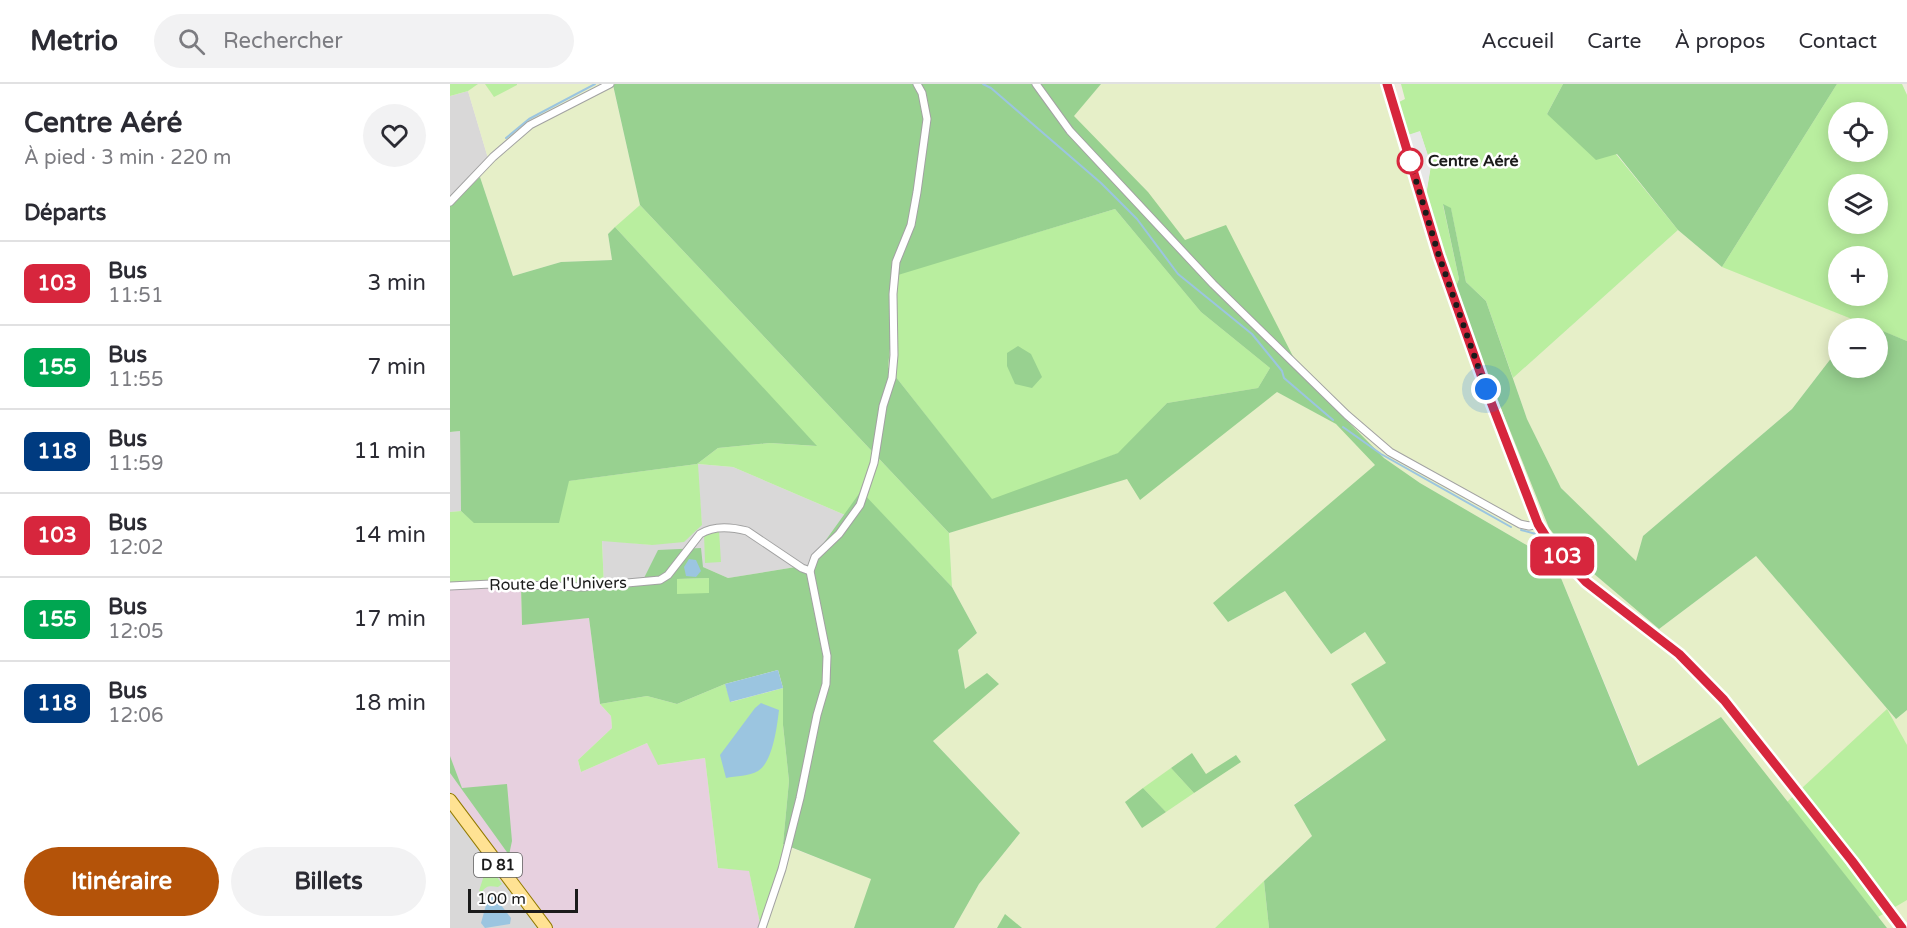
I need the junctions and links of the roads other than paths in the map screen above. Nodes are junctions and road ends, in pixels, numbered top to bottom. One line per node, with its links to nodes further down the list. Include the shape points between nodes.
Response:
1 (610, 84): 5 (street, via 530,125)
2 (916, 84): 7 (street, via 922,93 927,119 913,214 896,262 892,378 883,406 874,463 860,505 839,534 815,556)
3 (1036, 84): 6 (street, via 1070,131 1213,284 1347,415 1390,452 1520,525)
4 (1387, 84): 6 (street, via 1439,256)
5 (450, 202)
6 (1538, 524): 12 (street, via 1586,582 1679,654 1724,700)
7 (810, 571): 8 (street, Route de l'Univers, via 747,531 719,528 700,534 660,580 583,586); 11 (street, via 828,656 826,684 782,869)
8 (450, 586)
9 (450, 800): 10 (main road, D 81)
10 (546, 928)
11 (762, 928)
12 (1902, 928)

